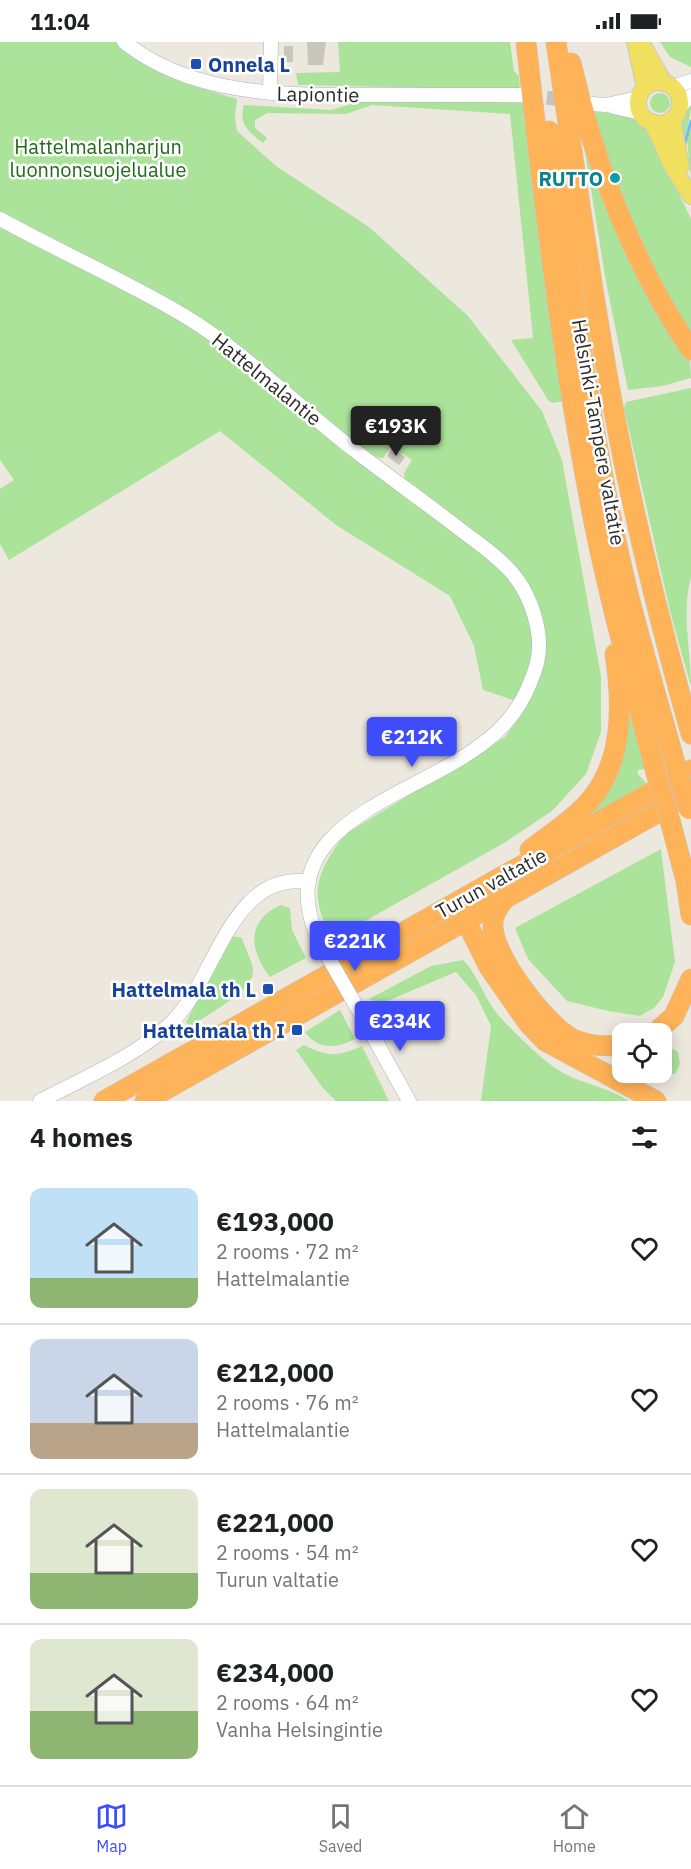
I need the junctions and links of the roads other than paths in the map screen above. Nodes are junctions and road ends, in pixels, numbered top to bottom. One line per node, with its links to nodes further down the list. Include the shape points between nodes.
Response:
1 (124, 42): 11 (street, Lapiontie, via 183,75)
2 (271, 42): 11 (street)
3 (526, 42): 19 (highway, via 569,386)
4 (534, 42): 21 (highway, Helsinki-Tampere valtatie, via 608,493 629,595)
5 (556, 42): 20 (highway, Helsinki-Tampere valtatie, via 620,445 652,589)
6 (566, 42): 18 (highway, via 576,86 612,194 638,255)
7 (635, 42): 14 (main road)
8 (641, 42): 10 (main road)
9 (691, 81): 10 (street)
10 (669, 85): 14 (main road, via 656,82); 15 (main road, via 678,95)
11 (270, 93): 12 (street, Lapiontie)
12 (522, 95)
13 (599, 105): 14 (street)
14 (644, 105): 15 (main road, via 663,123); 16 (main road, via 672,166)
15 (681, 107): 16 (main road, via 675,146)
16 (689, 192)
17 (0, 219): 24 (street, Hattelmalantie, via 186,317 492,554 525,592 539,642 534,674 518,709 477,748 353,819 331,837 317,853)
18 (691, 350)
19 (616, 619): 23 (highway, via 612,635 618,724 609,771 584,807); 27 (highway, bridge)
20 (691, 734)
21 (683, 767): 22 (highway, Helsinki-Tampere valtatie, bridge); 23 (highway, Turun valtatie)
22 (690, 806): 26 (highway, Turun valtatie)
23 (497, 880): 25 (highway, Turun valtatie)
24 (309, 882): 34 (street, via 281,882 257,894 237,918 173,1021 153,1038); 37 (street, Hattelmalantie, bridge, via 309,914 320,941)
25 (476, 891): 28 (highway, via 468,904); 35 (highway, Turun valtatie)
26 (505, 899): 28 (highway, Turun valtatie); 33 (highway, via 494,916 493,931 521,987 557,1028 572,1038 592,1046)
27 (691, 915)
28 (466, 921): 29 (highway); 30 (highway, Turun valtatie)
29 (476, 942): 30 (highway, via 447,942); 38 (highway, via 515,1005 545,1041)
30 (419, 948): 36 (highway, Turun valtatie)
31 (691, 979): 32 (highway, via 674,1016)
32 (666, 1023)
33 (612, 1045)
34 (40, 1101)
35 (104, 1101)
36 (145, 1101)
37 (409, 1101)
38 (656, 1101)

